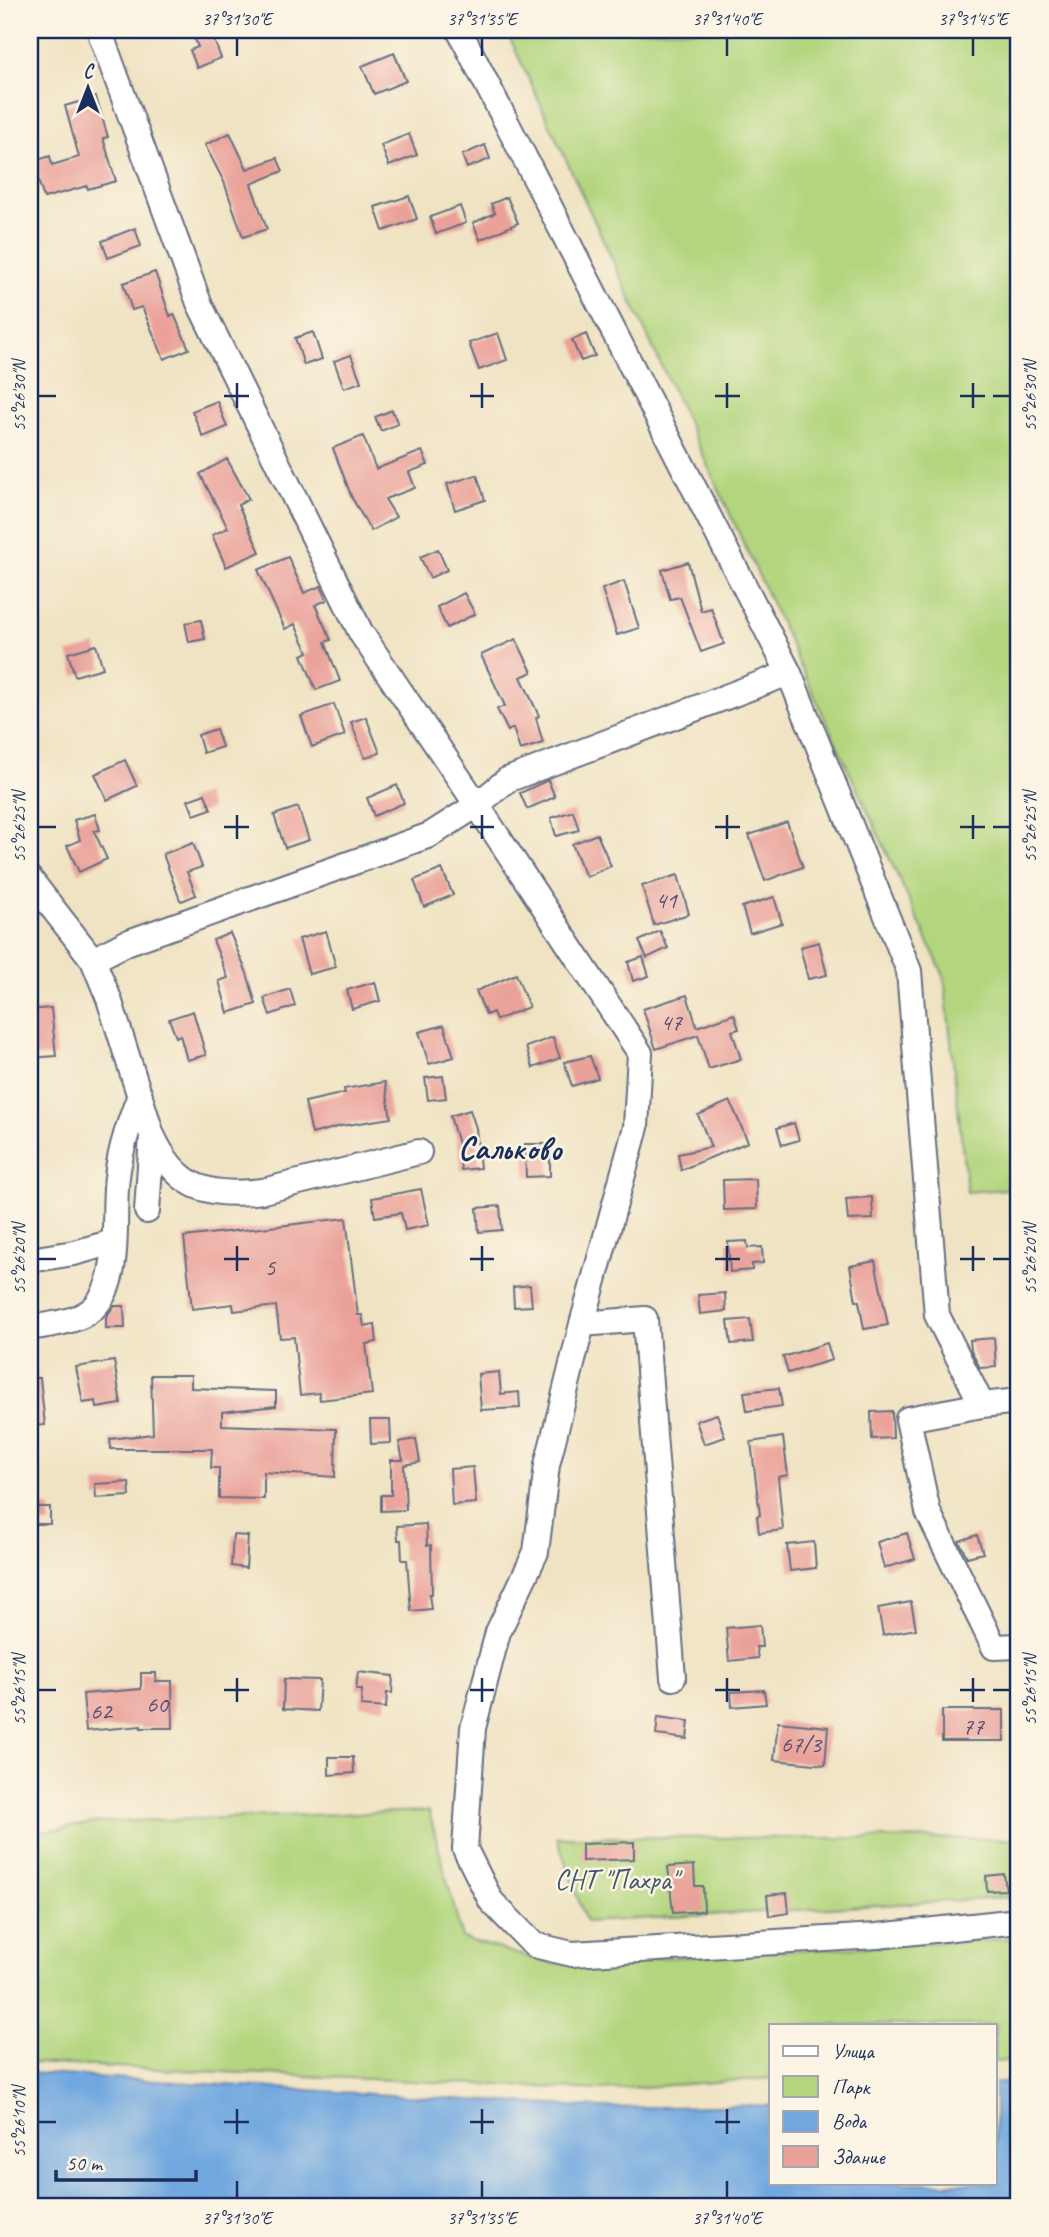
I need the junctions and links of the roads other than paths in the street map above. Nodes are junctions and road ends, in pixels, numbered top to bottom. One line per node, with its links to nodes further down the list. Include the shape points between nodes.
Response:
1 (99, 30): 4 (street, via 199,303 361,633)
2 (459, 30): 3 (street)
3 (789, 673): 4 (street, via 507,780); 16 (street, via 909,971 937,1315)
4 (477, 805): 6 (street, via 430,835 127,943); 13 (street, via 640,1053 636,1127)
5 (30, 879): 6 (street)
6 (93, 960): 7 (street)
7 (140, 1095): 8 (street); 11 (street, via 120,1158)
8 (152, 1135): 9 (street, via 161,1155 184,1181 226,1193 263,1191); 10 (street)
9 (419, 1152)
10 (147, 1211)
11 (113, 1242): 12 (street); 14 (street, via 110,1278 97,1304 73,1319)
12 (30, 1260)
13 (582, 1324): 18 (street, via 645,1319); 19 (street, via 547,1465 536,1552 498,1632 473,1728 465,1849 491,1901 534,1945 572,1954 877,1936)
14 (30, 1328)
15 (1019, 1401): 16 (street)
16 (982, 1405): 17 (street, via 908,1419 928,1512 994,1647)
17 (1019, 1646)
18 (673, 1678)
19 (1019, 1921)

